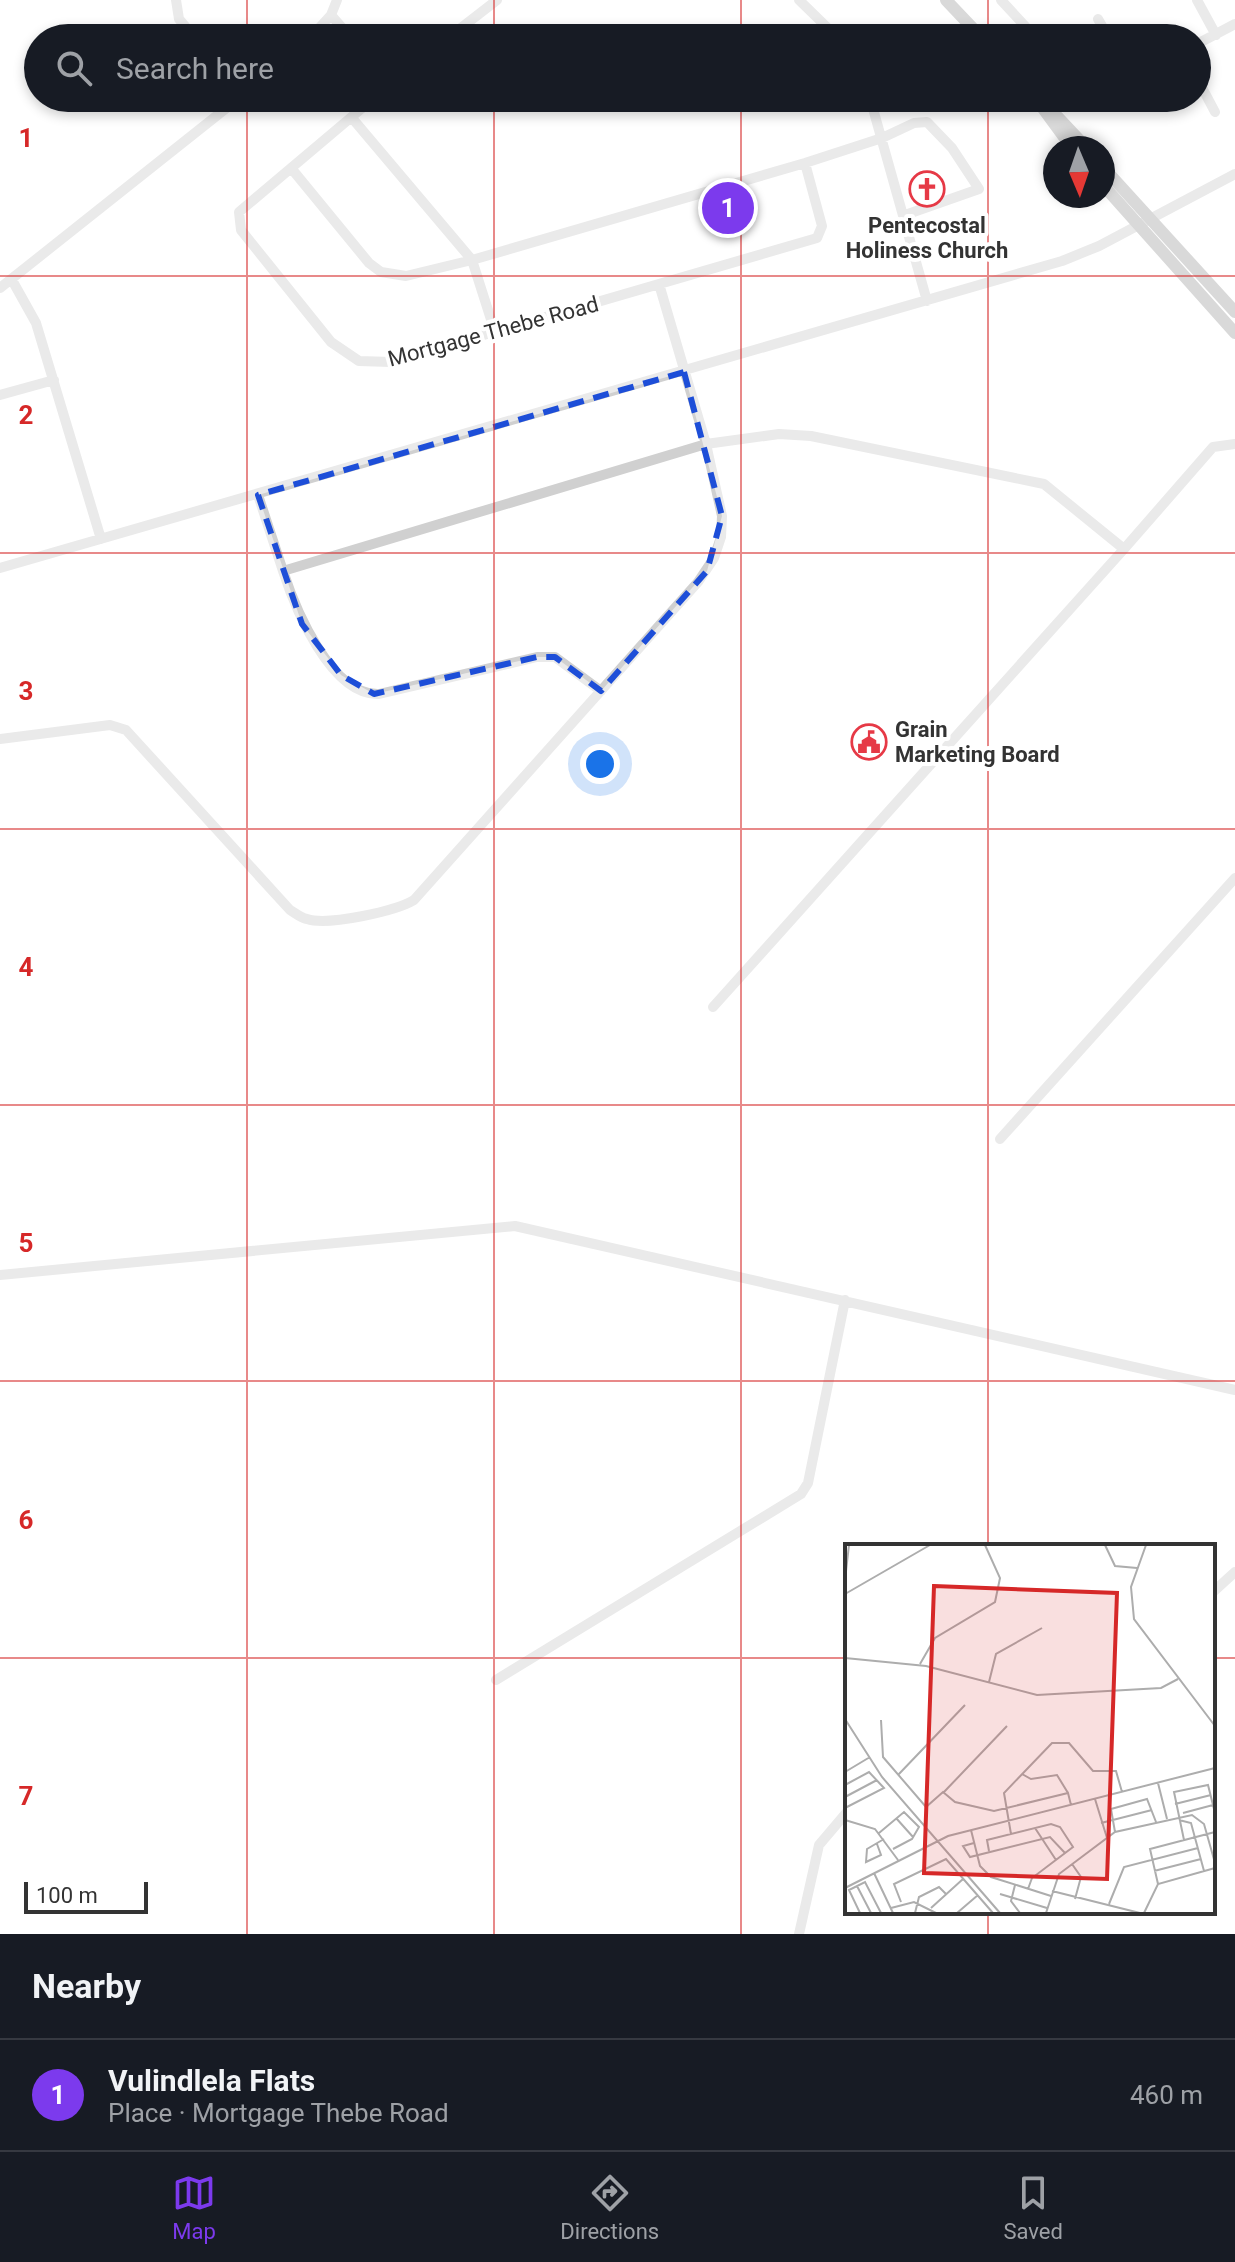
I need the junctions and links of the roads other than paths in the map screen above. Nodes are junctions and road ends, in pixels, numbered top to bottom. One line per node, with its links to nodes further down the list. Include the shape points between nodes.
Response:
1 (176, 0): 10 (street)
2 (337, 0): 8 (street)
3 (497, 0): 13 (street)
4 (799, 0): 14 (street)
5 (946, 0): 15 (main road)
6 (1001, 0): 16 (street)
7 (1197, 0): 18 (street)
8 (331, 15): 11 (street); 12 (street)
9 (1098, 19): 17 (street)
10 (183, 24)
11 (323, 24)
12 (339, 24)
13 (466, 24)
14 (824, 24)
15 (969, 24)
16 (1023, 24)
17 (1101, 24)
18 (1210, 24)
19 (1235, 24): 21 (street)
20 (1211, 26): 21 (street)
21 (1216, 35): 22 (street)
22 (1211, 37)
23 (1211, 104): 29 (street)
24 (222, 112): 42 (street)
25 (359, 112): 30 (street, Mortgage Thebe Road)
26 (874, 112): 33 (street)
27 (1048, 112): 31 (main road)
28 (1056, 112): 32 (main road)
29 (1215, 112)
30 (352, 118): 35 (street, Mortgage Thebe Road); 41 (street)
31 (1064, 136)
32 (1077, 136)
33 (882, 138): 34 (street); 39 (street); 39 (street, via 927,122 979,184 976,193)
34 (805, 163): 41 (street); 43 (street, Mortgage Thebe Road, via 822,226 817,238)
35 (291, 168): 41 (street, via 358,252 381,272 406,276); 47 (street, Mortgage Thebe Road, via 239,212 238,225 344,353 359,361 391,362)
36 (1235, 174): 40 (street)
37 (1115, 184): 40 (main road)
38 (1115, 196): 40 (main road)
39 (905, 215): 45 (street)
40 (1142, 222): 45 (street, via 1082,254); 46 (main road); 48 (main road)
41 (472, 260): 47 (street)
42 (12, 280): 44 (street); 50 (street, via 31,310)
43 (659, 284): 47 (street, Mortgage Thebe Road); 49 (street)
44 (0, 288)
45 (927, 301): 49 (street)
46 (1235, 312)
47 (495, 332)
48 (1235, 333)
49 (684, 372): 52 (street); 54 (street)
50 (54, 380): 51 (street); 55 (street)
51 (0, 395)
52 (706, 444): 56 (street, via 779,434 811,436 1031,480 1055,490); 58 (street); 59 (street, via 722,516 714,558)
53 (1235, 444): 56 (street, via 1213,447)
54 (258, 495): 55 (street); 58 (street)
55 (101, 539): 57 (street)
56 (1124, 549): 62 (street)
57 (0, 568)
58 (283, 571): 59 (street, via 302,624 341,675 364,692 379,694 537,657 555,657)
59 (601, 691): 60 (street, via 414,900 403,907 324,921 290,910 126,730 110,725)
60 (0, 739)
61 (1235, 878): 63 (street)
62 (713, 1007)
63 (1000, 1139)
64 (0, 1275): 65 (street, via 515,1226)
65 (845, 1300): 66 (street); 69 (street, via 808,1483 801,1494)
66 (1235, 1390)
67 (1235, 1572): 68 (street)
68 (1215, 1590)
69 (496, 1680)
70 (845, 1814): 71 (street, via 819,1845)
71 (799, 1934)

